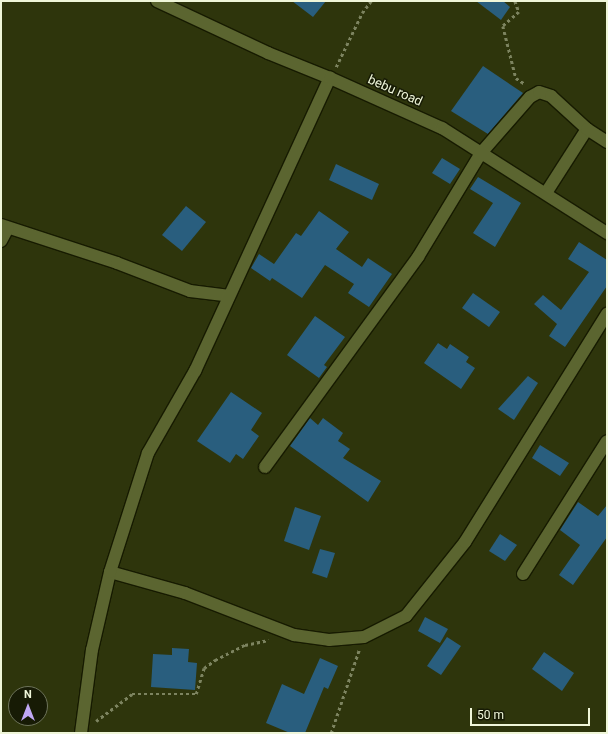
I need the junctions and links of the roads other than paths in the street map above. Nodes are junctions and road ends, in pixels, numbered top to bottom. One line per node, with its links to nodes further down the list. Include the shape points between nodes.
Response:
1 (162, 2): 2 (street, bebu road, via 268,53)
2 (330, 78): 5 (street, bebu road, via 442,128); 10 (street, via 274,203)
3 (587, 128): 4 (street); 5 (street, via 552,96 539,92 517,111); 6 (street)
4 (607, 142)
5 (481, 153): 6 (street, bebu road); 13 (street, via 418,257)
6 (546, 193): 8 (street, bebu road)
7 (4, 226): 9 (street); 10 (street, via 109,260 190,291)
8 (607, 233)
9 (1, 241)
10 (228, 296): 14 (street, via 194,371 148,453)
11 (607, 314): 14 (street, via 465,542 406,616 364,637 329,640 294,635 185,593)
12 (607, 442): 15 (street)
13 (265, 467)
14 (110, 572): 16 (street, via 92,650)
15 (523, 574)
16 (81, 733)

